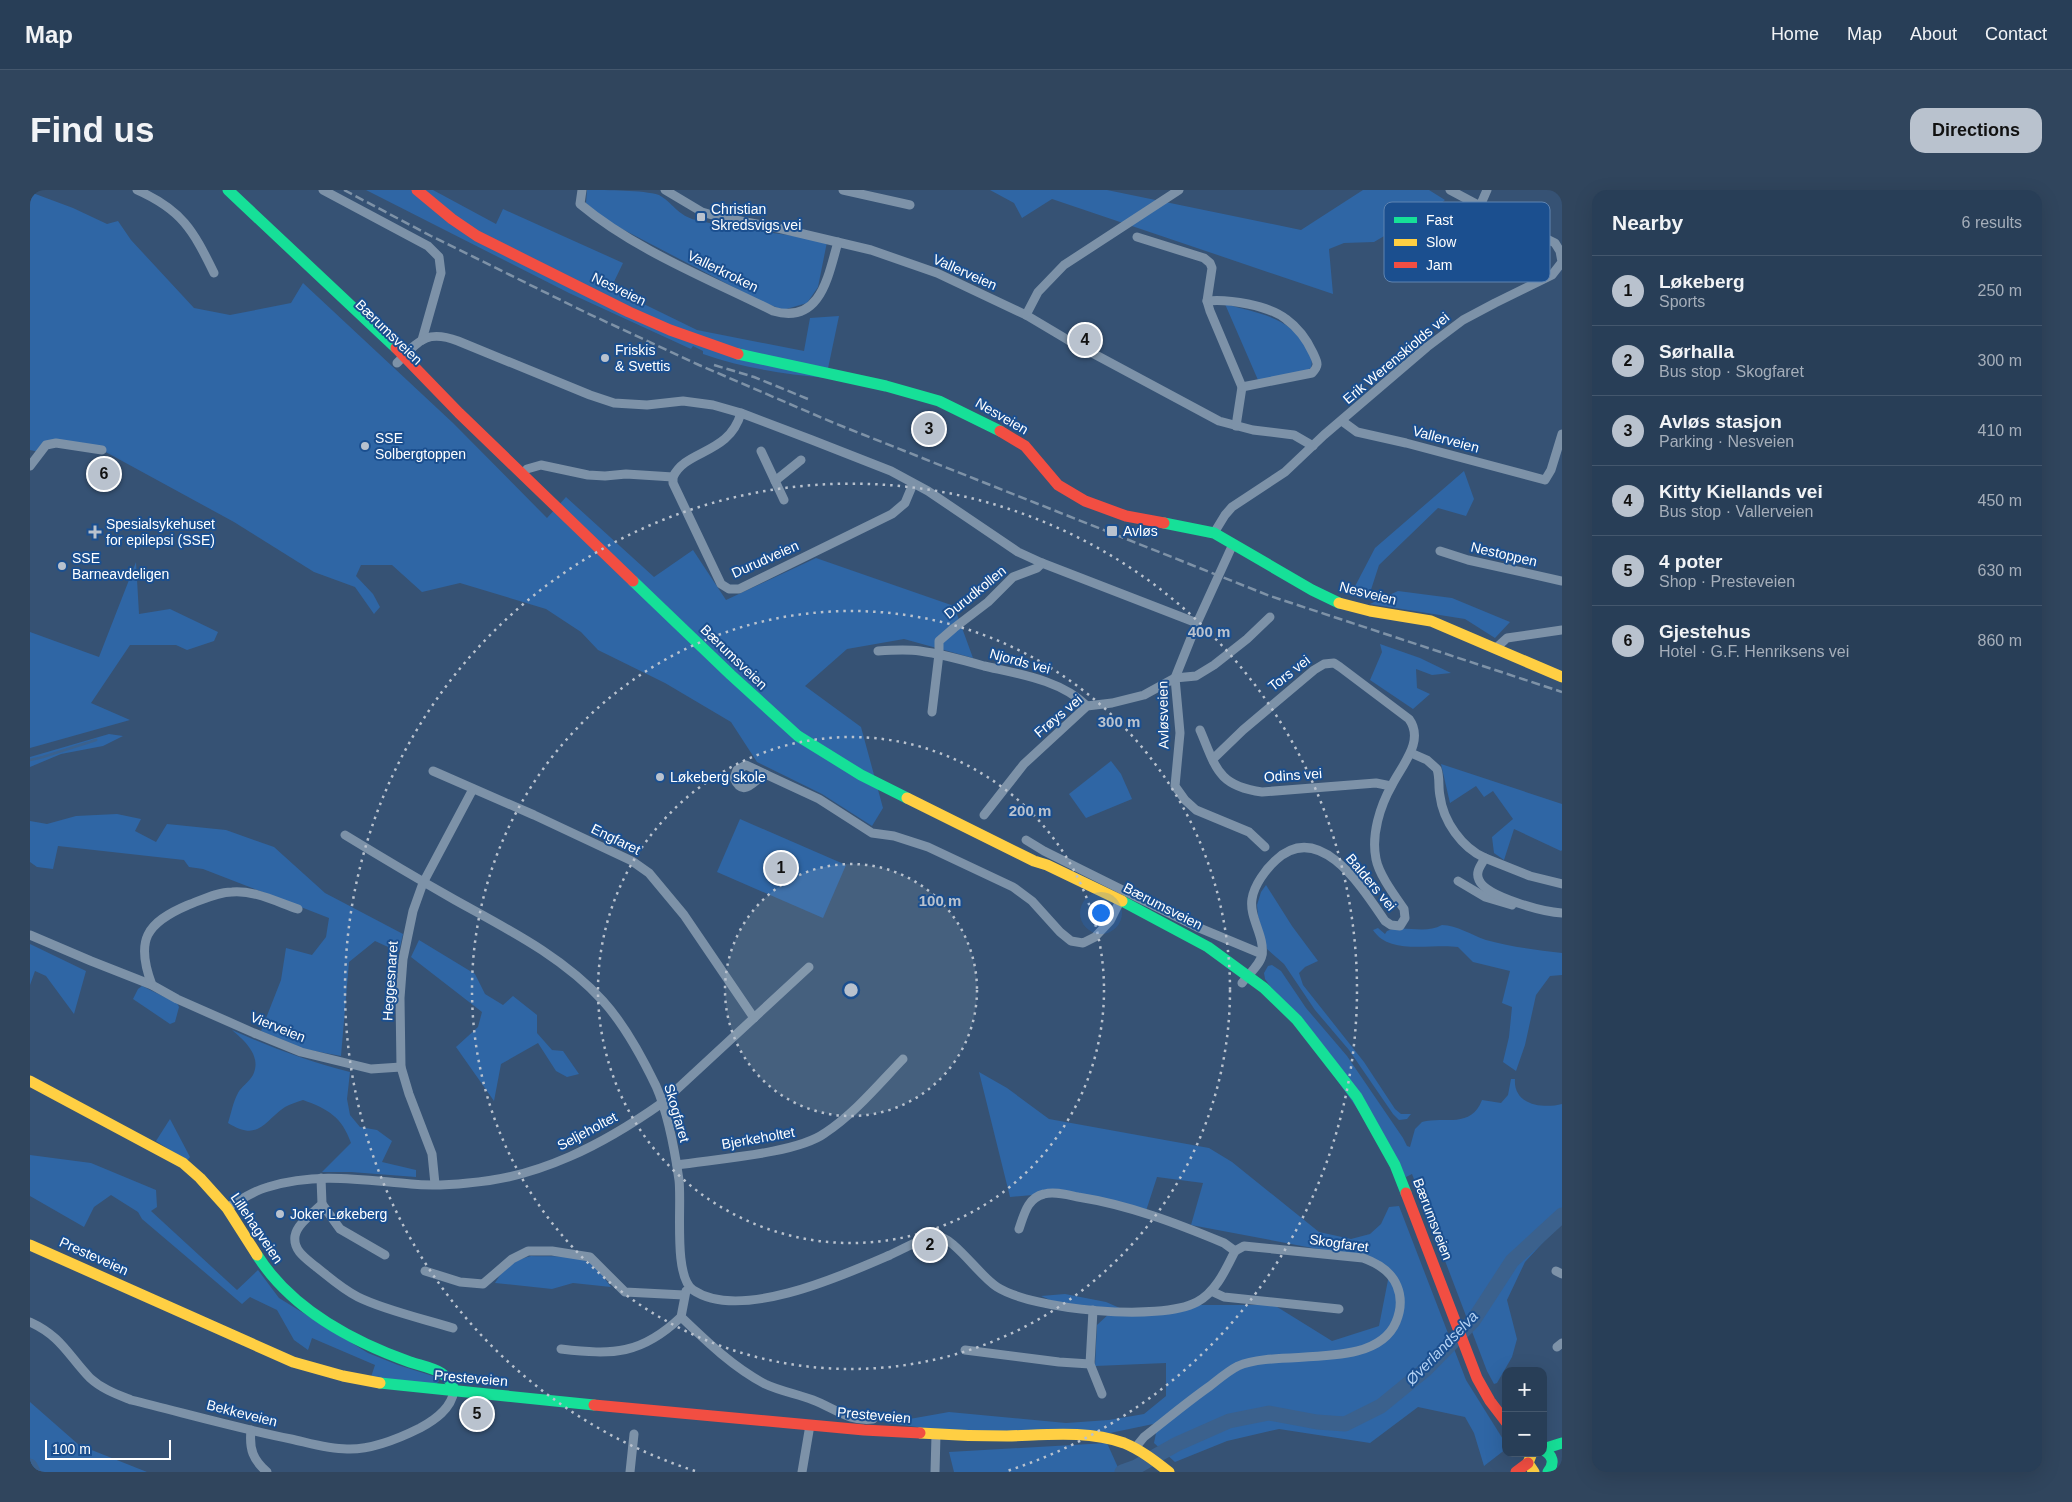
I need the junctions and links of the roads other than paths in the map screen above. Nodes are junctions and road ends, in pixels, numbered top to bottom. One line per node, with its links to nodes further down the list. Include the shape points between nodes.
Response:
1 (137, 190): 17 (street, via 167,206 186,222)
2 (228, 190): 23 (main road, Bærumsveien, via 306,264 339,304)
3 (323, 190): 22 (street, via 428,246 439,257 441,273)
4 (417, 190): 39 (main road, Nesveien, via 477,236 670,330 748,357 886,386 939,401 1009,434 1025,446 1058,485 1085,501 1126,516)
5 (582, 190): 16 (street, Vallerkroken, via 580,204 605,223 673,262 786,315 801,311 819,297)
6 (843, 190): 13 (street)
7 (1179, 190): 21 (street, via 1064,266 1038,292)
8 (1450, 190): 11 (street, Erik Werenskiolds vei)
9 (1487, 190): 12 (street)
10 (670, 191): 16 (street, Vallerveien, via 702,212 718,217)
11 (1472, 202)
12 (1482, 202)
13 (910, 205)
14 (1137, 237): 20 (street, via 1204,258 1210,263)
15 (1550, 241): 18 (street, Erik Werenskiolds vei, via 1555,243 1562,262)
16 (838, 242): 21 (street, Vallerveien, via 937,273)
17 (214, 273)
18 (1550, 276)
19 (1538, 282): 26 (street, Erik Werenskiolds vei, via 1463,320)
20 (1207, 301): 24 (street); 24 (street, via 1240,302 1285,318 1295,327 1318,364 1312,373)
21 (1026, 315): 27 (street, Vallerveien, via 1140,380)
22 (422, 340): 23 (street); 25 (street, via 437,334 446,336 614,403 647,406 684,401)
23 (401, 360): 70 (main road, Bærumsveien, via 434,395 459,414 798,736 861,775 1047,865)
24 (1242, 387): 27 (street)
25 (741, 413): 35 (street, via 730,434 716,447 675,471); 37 (street, via 891,471)
26 (1342, 421): 28 (street, Vallerveien, via 1357,432 1545,480); 29 (street, Erik Werenskiolds vei)
27 (1236, 426): 29 (street, Vallerveien, via 1294,435)
28 (1562, 434)
29 (1313, 446): 39 (street, Erik Werenskiolds vei, via 1285,472 1232,507)
30 (102, 450): 33 (street, via 56,443 46,445)
31 (761, 451): 36 (street)
32 (801, 460): 36 (street)
33 (30, 466)
34 (527, 469): 35 (street, via 541,465 588,476)
35 (673, 477): 37 (street, Durudveien, via 721,584 729,589 739,589 892,514 905,503)
36 (775, 481): 38 (street)
37 (914, 484): 42 (street, via 1014,550)
38 (784, 500)
39 (1214, 533): 40 (main road, Nesveien)
40 (1233, 544): 45 (street, Avløsveien); 47 (main road, Nesveien, via 1337,602 1431,622 1458,630)
41 (1440, 551): 43 (street, Nestoppen)
42 (1042, 563): 45 (street); 49 (street, Durudkollen, via 1013,577 988,602 941,638)
43 (1562, 581)
44 (1270, 617): 51 (street, via 1214,665 1196,676)
45 (1197, 623): 51 (street, Avløsveien)
46 (1562, 630): 47 (street, via 1507,638)
47 (1496, 648): 50 (main road, Nesveien)
48 (878, 651): 49 (street, Njords vei)
49 (939, 654): 52 (street, Njords vei, via 1060,687); 53 (street)
50 (1562, 677)
51 (1176, 678): 52 (street, Frøys vei, via 1144,695); 64 (street, Avløsveien, via 1180,733 1175,786 1196,810 1236,825)
52 (1088, 706): 61 (street, Frøys vei, via 1024,764)
53 (932, 712)
54 (1200, 730): 56 (street, Odins vei)
55 (1410, 753): 56 (street, Tors vei, via 1415,732 1409,719 1340,666 1330,663 1314,670 1293,686); 59 (street, Balders vei); 65 (street, via 1427,760 1437,769 1442,809 1450,824 1469,849)
56 (1213, 759): 59 (street, Odins vei, via 1219,773 1246,790 1262,792 1376,783)
57 (432, 771): 60 (street, Engfaret)
58 (765, 774): 70 (street, via 819,799 872,832 928,847 1013,887 1032,901 1071,941 1083,942 1095,937)
59 (1391, 786): 74 (street, Balders vei, via 1375,832 1376,860 1404,909 1405,918 1400,926 1385,921 1356,881 1329,855 1302,847 1288,850 1270,866 1256,886 1252,910)
60 (473, 790): 67 (street, Heggesnaret); 78 (street, Engfaret, via 632,860 649,873 684,915)
61 (984, 815)
62 (345, 835): 67 (street, Skogfaret)
63 (1026, 840): 74 (street, Bærumsveien, via 1188,922)
64 (1265, 847)
65 (1485, 858): 68 (street, via 1530,876); 69 (street, via 1477,874 1479,881)
66 (1458, 881): 69 (street, via 1485,897 1512,905)
67 (423, 883): 80 (street, Heggesnaret, via 413,911 403,959 400,998); 82 (street, Skogfaret, via 534,945 575,974 616,1017)
68 (1562, 884)
69 (1516, 902): 72 (street)
70 (1118, 905): 76 (main road, Bærumsveien, via 1191,936)
71 (298, 909): 77 (street, via 258,895 232,892 200,900 172,912 162,918 146,937 145,963)
72 (1562, 912)
73 (30, 935): 77 (street, Vierveien)
74 (1262, 954): 76 (street)
75 (809, 967): 78 (street, Seljeholtet)
76 (1245, 979): 106 (main road, Bærumsveien, via 1310,1038 1347,1083 1384,1144 1411,1205 1477,1378)
77 (152, 985): 80 (street, Vierveien, via 254,1033 309,1054 371,1069)
78 (754, 1018): 82 (street, Seljeholtet)
79 (903, 1059): 83 (street, Bjerkeholtet, via 864,1100 824,1134 802,1144 779,1149)
80 (402, 1068): 85 (street, Heggesnaret, via 432,1154)
81 (30, 1081): 87 (main road, Lillehagveien, via 183,1163)
82 (662, 1103): 83 (street, Skogfaret); 85 (street, Seljeholtet, via 599,1142 536,1171 483,1182)
83 (676, 1165): 93 (street, Skogfaret, via 681,1206 681,1261)
84 (321, 1178): 85 (street, Seljeholtet); 86 (street); 87 (street, Seljeholtet, via 267,1187)
85 (435, 1184)
86 (322, 1204): 91 (street, via 340,1229); 100 (street, via 296,1233 297,1250 304,1257 360,1298)
87 (227, 1208): 104 (main road, Lillehagveien, via 275,1280 308,1310 360,1341 445,1374 452,1381)
88 (1019, 1229): 90 (street, via 1026,1207 1033,1200 1044,1194 1060,1194 1143,1211 1224,1242)
89 (30, 1245): 104 (main road, Presteveien, via 268,1352 304,1365 394,1386)
90 (1236, 1251): 94 (street); 113 (street, Skogfaret, via 1244,1246 1376,1262 1396,1283 1400,1296 1394,1326 1368,1348 1260,1360 1235,1367)
91 (385, 1255)
92 (425, 1271): 95 (street, via 460,1282 483,1284 512,1259 528,1251 552,1251 590,1257 625,1292)
93 (688, 1286): 95 (street); 97 (street, via 704,1295 732,1302 790,1292 836,1277 926,1238 940,1236 997,1287 1032,1300)
94 (1211, 1291): 96 (street, via 1224,1297); 97 (street, via 1199,1301 1173,1309)
95 (684, 1295): 98 (street)
96 (1338, 1309)
97 (1093, 1310): 103 (street)
98 (681, 1317): 101 (street, via 670,1328 629,1350 597,1353); 107 (street, via 719,1351 767,1384 814,1400 850,1418)
99 (30, 1322): 109 (street, Bekkeveien, via 54,1336 89,1377 113,1393)
100 (453, 1328)
101 (561, 1349)
102 (965, 1350): 103 (street)
103 (1090, 1364): 105 (street)
104 (454, 1391): 108 (main road, Presteveien); 109 (street, Bekkeveien, via 450,1403 431,1423 364,1448 333,1448)
105 (1102, 1394)
106 (1502, 1417)
107 (873, 1420)
108 (810, 1425): 111 (main road, Presteveien); 121 (street)
109 (251, 1430): 119 (street, via 254,1458)
110 (634, 1434): 120 (street)
111 (936, 1435): 113 (main road, Presteveien, via 1075,1435 1105,1438); 122 (street)
112 (1562, 1443): 114 (main road)
113 (1129, 1446): 123 (main road, Presteveien)
114 (1547, 1448)
115 (1547, 1451): 118 (main road)
116 (1562, 1452): 118 (main road)
117 (1529, 1460): 124 (main road)
118 (1554, 1467)
119 (267, 1472)
120 (630, 1472)
121 (802, 1472)
122 (935, 1472)
123 (1169, 1472)
124 (1516, 1472)

